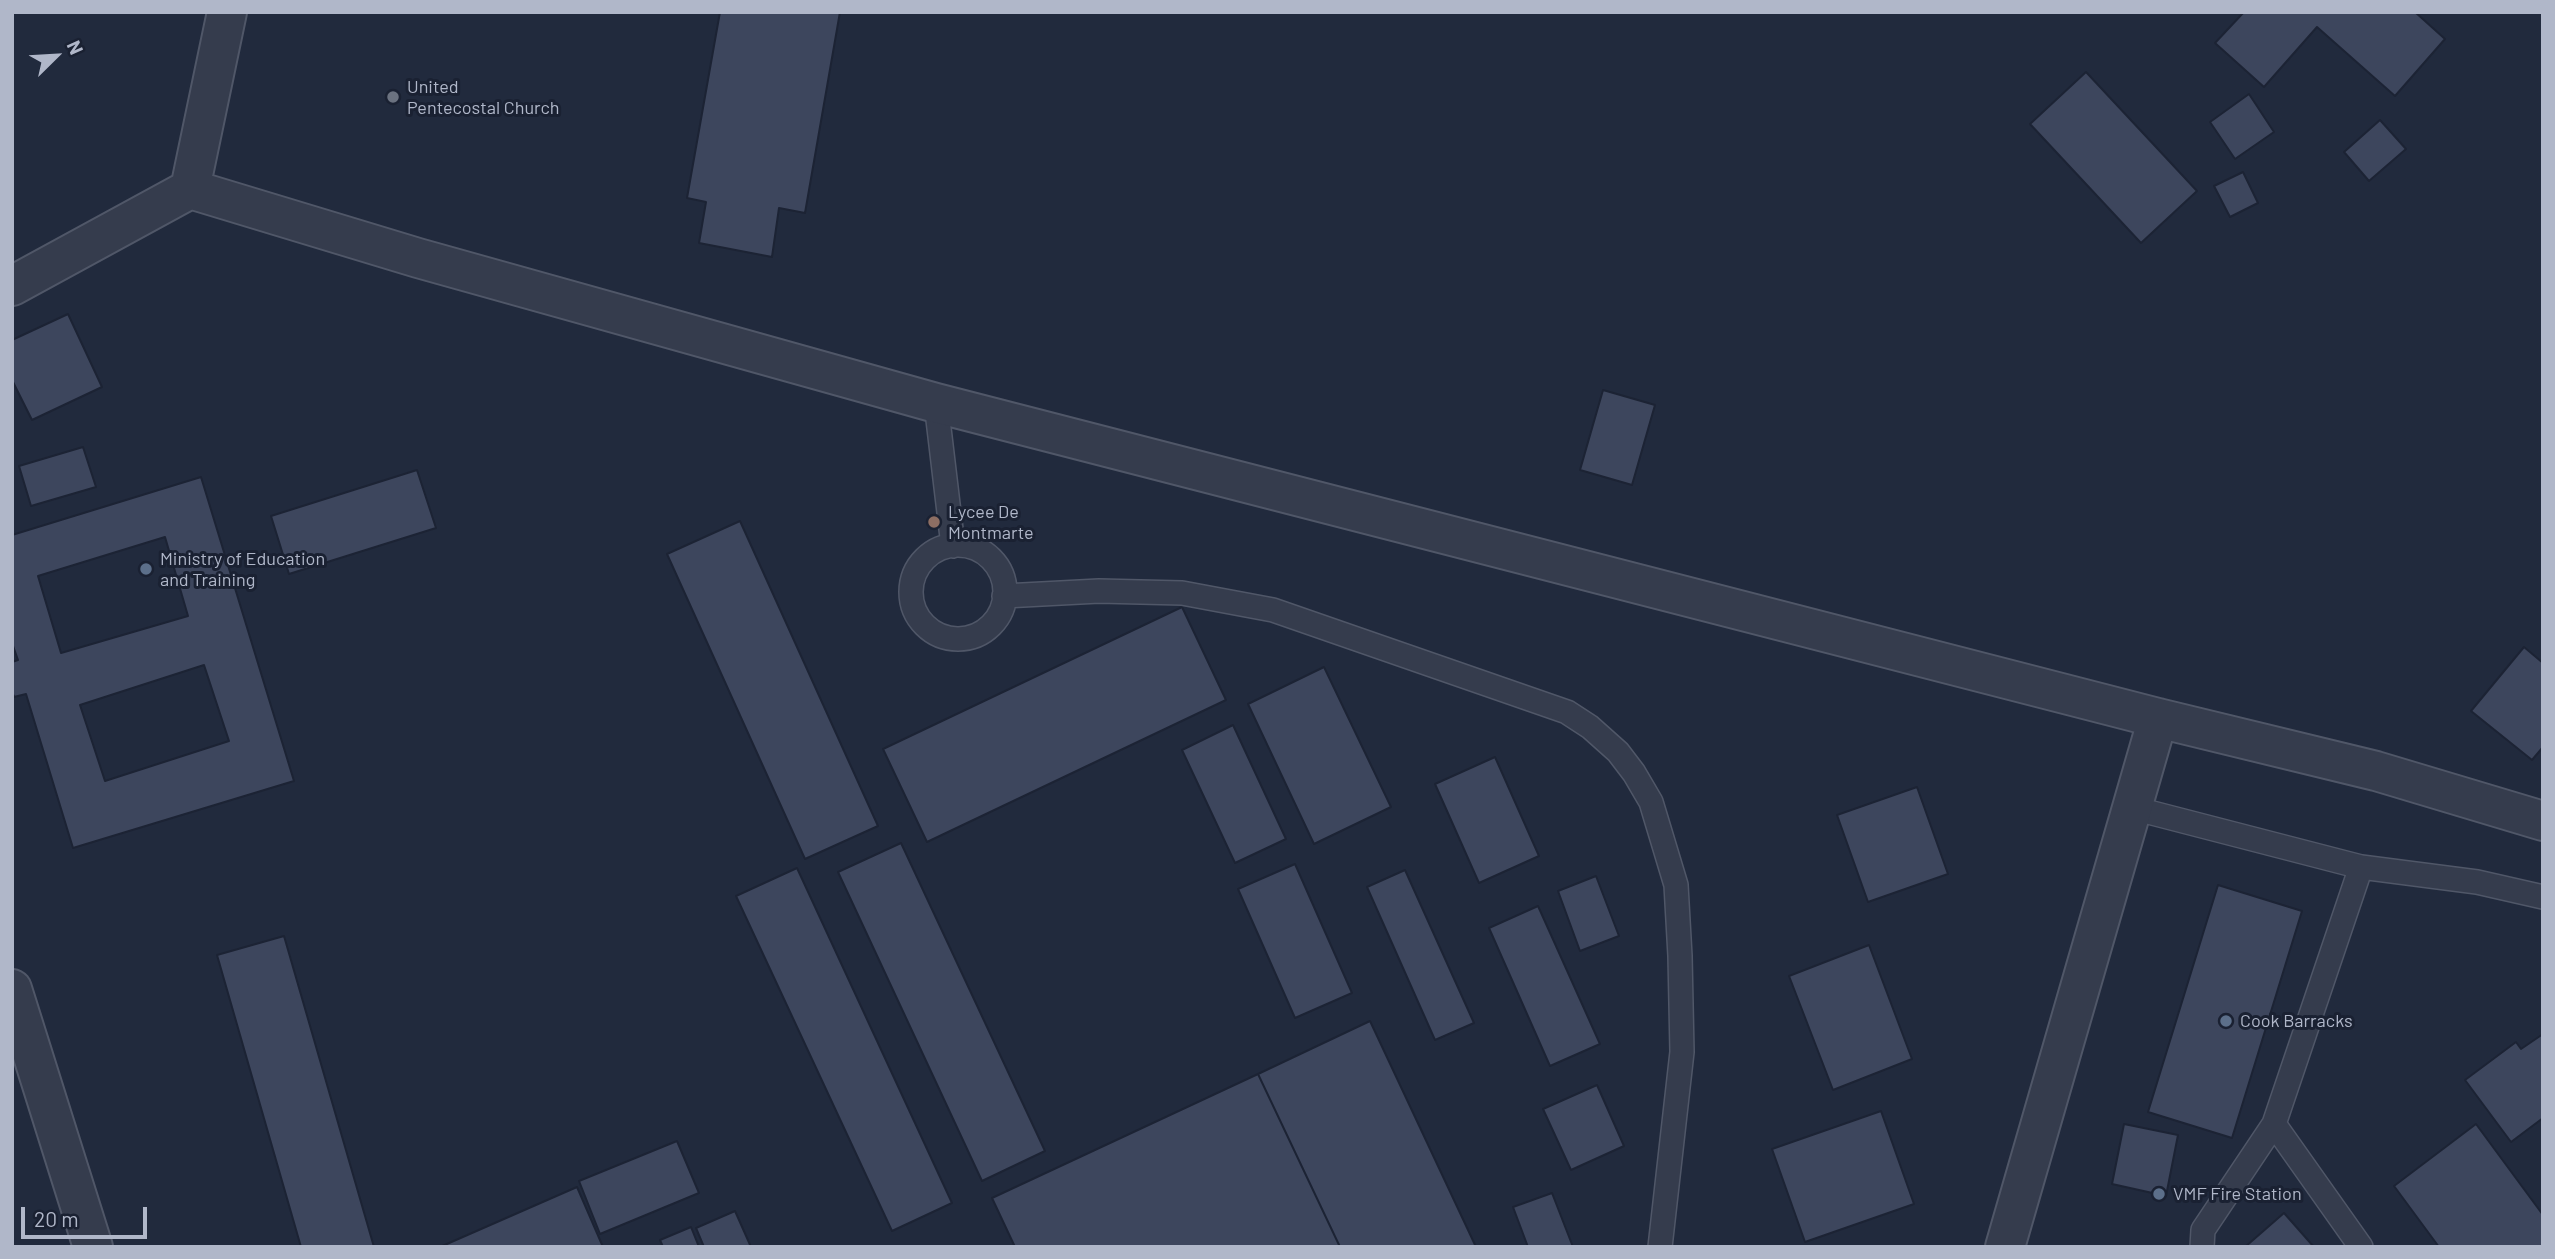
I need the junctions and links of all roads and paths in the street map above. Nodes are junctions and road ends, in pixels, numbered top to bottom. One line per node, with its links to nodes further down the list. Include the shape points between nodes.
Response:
1 (227, 12): 2 (street)
2 (190, 189): 3 (street); 4 (street)
3 (12, 286)
4 (936, 403): 5 (lane); 7 (street)
5 (953, 546): 6 (lane, via 984,553 1002,579); 6 (lane, via 925,558 911,588 912,604 930,630 962,640 978,635 1001,612)
6 (1004, 596): 15 (lane, via 1182,593 1273,610 1567,712 1618,752 1651,802 1676,885 1682,1052)
7 (2158, 718): 8 (street); 9 (street, via 2376,771)
8 (2133, 808): 10 (lane); 16 (street)
9 (2543, 821)
10 (2361, 867): 11 (lane, via 2477,882); 13 (lane)
11 (2543, 897)
12 (12, 989): 14 (street)
13 (2274, 1124): 17 (lane, via 2203,1230); 18 (lane)
14 (93, 1247)
15 (1660, 1247)
16 (2005, 1247)
17 (2202, 1247)
18 (2361, 1247)

